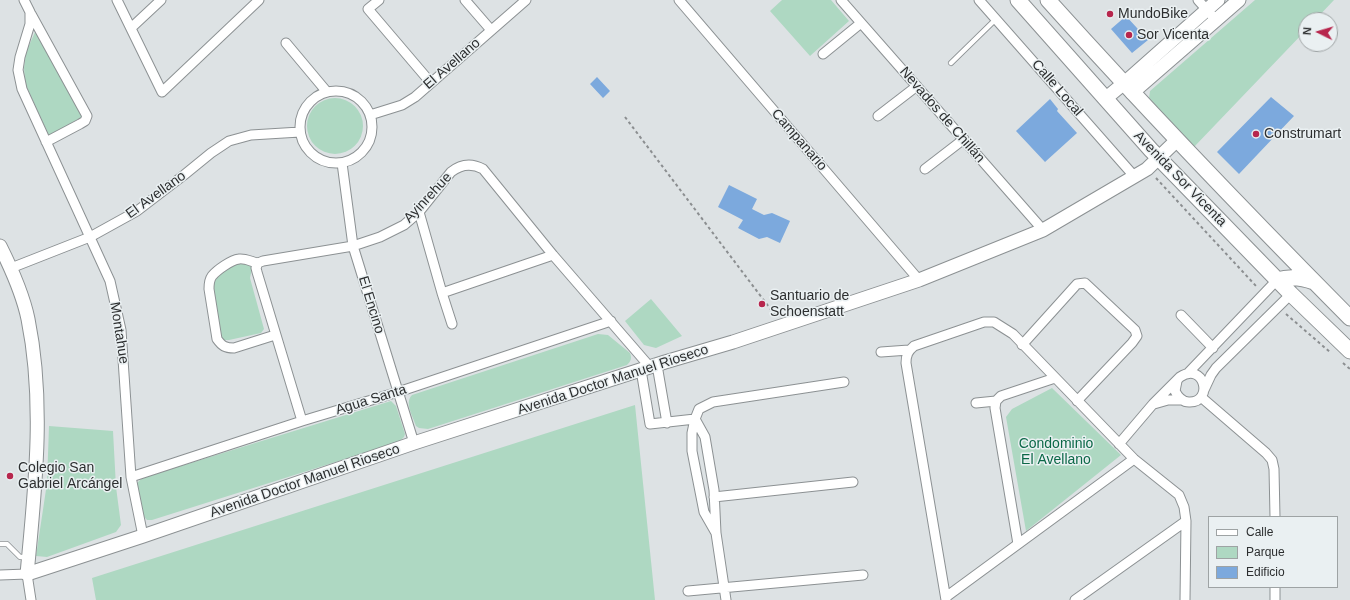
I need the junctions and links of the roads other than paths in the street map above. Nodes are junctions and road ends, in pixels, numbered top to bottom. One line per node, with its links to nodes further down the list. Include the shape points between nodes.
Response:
1 (24, 0): 16 (street)
2 (116, 0): 20 (street)
3 (161, 0): 20 (street)
4 (258, 0): 20 (street, via 162,92)
5 (379, 0): 25 (street, via 368,9)
6 (466, 0): 21 (street)
7 (526, 0): 21 (street, El Avellano)
8 (679, 0): 48 (street, Campanario)
9 (841, 0): 19 (street, Nevados de Chillán)
10 (979, 0): 17 (street, Calle Local)
11 (1018, 0): 29 (main road, Avenida Sor Vicenta)
12 (1048, 0): 27 (main road, Avenida Sor Vicenta)
13 (1218, 0): 15 (street)
14 (1239, 0): 18 (street)
15 (1202, 5): 18 (street); 27 (street)
16 (30, 12): 35 (street, Montahue, via 30,24 20,57 19,81); 35 (street, via 87,116 85,121)
17 (996, 19): 24 (lane); 39 (street, Calle Local)
18 (1216, 20): 27 (street)
19 (861, 23): 23 (street); 26 (street, Nevados de Chillán)
20 (131, 28)
21 (491, 30): 25 (street, El Avellano)
22 (286, 43): 28 (street)
23 (823, 54)
24 (951, 64)
25 (431, 83): 30 (street, El Avellano, via 415,98 402,105)
26 (917, 86): 31 (street); 33 (street, Nevados de Chillán)
27 (1128, 89): 29 (main road, via 1121,98); 34 (main road, Avenida Sor Vicenta)
28 (328, 92): 30 (street, via 337,90 360,99); 32 (street, via 314,98 306,108 301,119)
29 (1105, 98): 36 (main road, Avenida Sor Vicenta)
30 (370, 115): 37 (street, via 372,132 369,143 353,159)
31 (878, 116)
32 (300, 132): 37 (street, via 304,143 315,156 330,163); 42 (street, El Avellano, via 251,134 229,141 137,211)
33 (964, 139): 38 (street); 41 (street, Nevados de Chillán)
34 (1177, 140): 36 (street, Avenida Doctor Manuel Rioseco); 50 (main road, Avenida Sor Vicenta)
35 (46, 142): 42 (street, Montahue)
36 (1159, 158): 39 (street, Avenida Doctor Manuel Rioseco); 49 (main road, Avenida Sor Vicenta)
37 (342, 163): 44 (street, El Encino)
38 (925, 169)
39 (1134, 176): 41 (street, Avenida Doctor Manuel Rioseco)
40 (419, 212): 44 (street, Ayinrehue, via 404,225); 45 (street, Ayinrehue, via 456,168 467,165 478,167); 51 (street)
41 (1043, 230): 48 (street, Avenida Doctor Manuel Rioseco)
42 (90, 237): 47 (street, El Avellano); 81 (street, Montahue, via 110,281 122,330)
43 (0, 246): 47 (street)
44 (353, 246): 46 (street, Ayinrehue, via 263,261); 68 (street, El Encino)
45 (553, 255): 51 (street); 55 (street, Ayinrehue)
46 (258, 264): 57 (street, via 256,268); 57 (street, via 238,259 211,277 209,289 217,339 221,345 234,348)
47 (11, 268): 90 (street, via 28,318 37,390 36,473)
48 (919, 280): 63 (street, Avenida Doctor Manuel Rioseco)
49 (1277, 280): 50 (main road, via 1296,278); 52 (main road, Avenida Sor Vicenta); 59 (street)
50 (1315, 283): 54 (main road, Avenida Sor Vicenta)
51 (442, 293): 56 (street)
52 (1291, 294): 62 (main road, Avenida Sor Vicenta); 69 (street, via 1216,368)
53 (1181, 315): 59 (street)
54 (1350, 318)
55 (611, 321): 63 (street, Ayinrehue); 68 (street, Agua Santa)
56 (452, 324)
57 (275, 335): 76 (street)
58 (1022, 345): 60 (street, via 1004,328 994,322 984,322); 65 (street); 72 (street, via 1077,284 1084,283 1135,330 1137,336 1132,343)
59 (1213, 348): 64 (street)
60 (909, 350): 61 (street); 97 (street, via 906,363)
61 (881, 352)
62 (1344, 355)
63 (650, 368): 77 (street); 77 (street, via 650,424); 78 (street, Avenida Doctor Manuel Rioseco)
64 (1188, 373): 66 (street); 69 (street, via 1202,380)
65 (1055, 378): 71 (street, via 1001,396); 72 (street)
66 (1177, 381): 70 (street, via 1175,391); 74 (street)
67 (844, 382): 75 (street, via 713,402 699,409)
68 (398, 392): 76 (street, Agua Santa); 78 (street, El Encino)
69 (1202, 394): 70 (street, via 1192,402); 84 (street, via 1272,460)
70 (1182, 400): 74 (street)
71 (996, 401): 73 (street); 89 (street)
72 (1077, 401): 79 (street)
73 (976, 403)
74 (1153, 404): 79 (street)
75 (694, 419): 77 (street); 83 (street, via 705,437); 86 (street, via 692,451 704,512)
76 (302, 421): 81 (street, Agua Santa)
77 (667, 423)
78 (414, 444): 87 (street, Avenida Doctor Manuel Rioseco)
79 (1119, 444): 80 (street)
80 (1134, 459): 85 (street, via 1179,495); 89 (street)
81 (131, 477): 87 (street, Montahue)
82 (853, 482): 83 (street)
83 (714, 497): 86 (street)
84 (1275, 516)
85 (1186, 521): 100 (street); 101 (street)
86 (716, 532): 94 (street)
87 (143, 536): 91 (street, Avenida Doctor Manuel Rioseco)
88 (0, 544): 90 (lane, via 7,544 20,557)
89 (1018, 544): 97 (street)
90 (28, 557): 91 (street)
91 (27, 574): 92 (street); 98 (street)
92 (0, 575)
93 (863, 575): 94 (street)
94 (724, 587): 96 (street); 99 (street)
95 (1275, 588): 102 (street)
96 (688, 591)
97 (946, 598)
98 (31, 600)
99 (726, 600)
100 (1075, 600)
101 (1185, 600)
102 (1275, 600)

